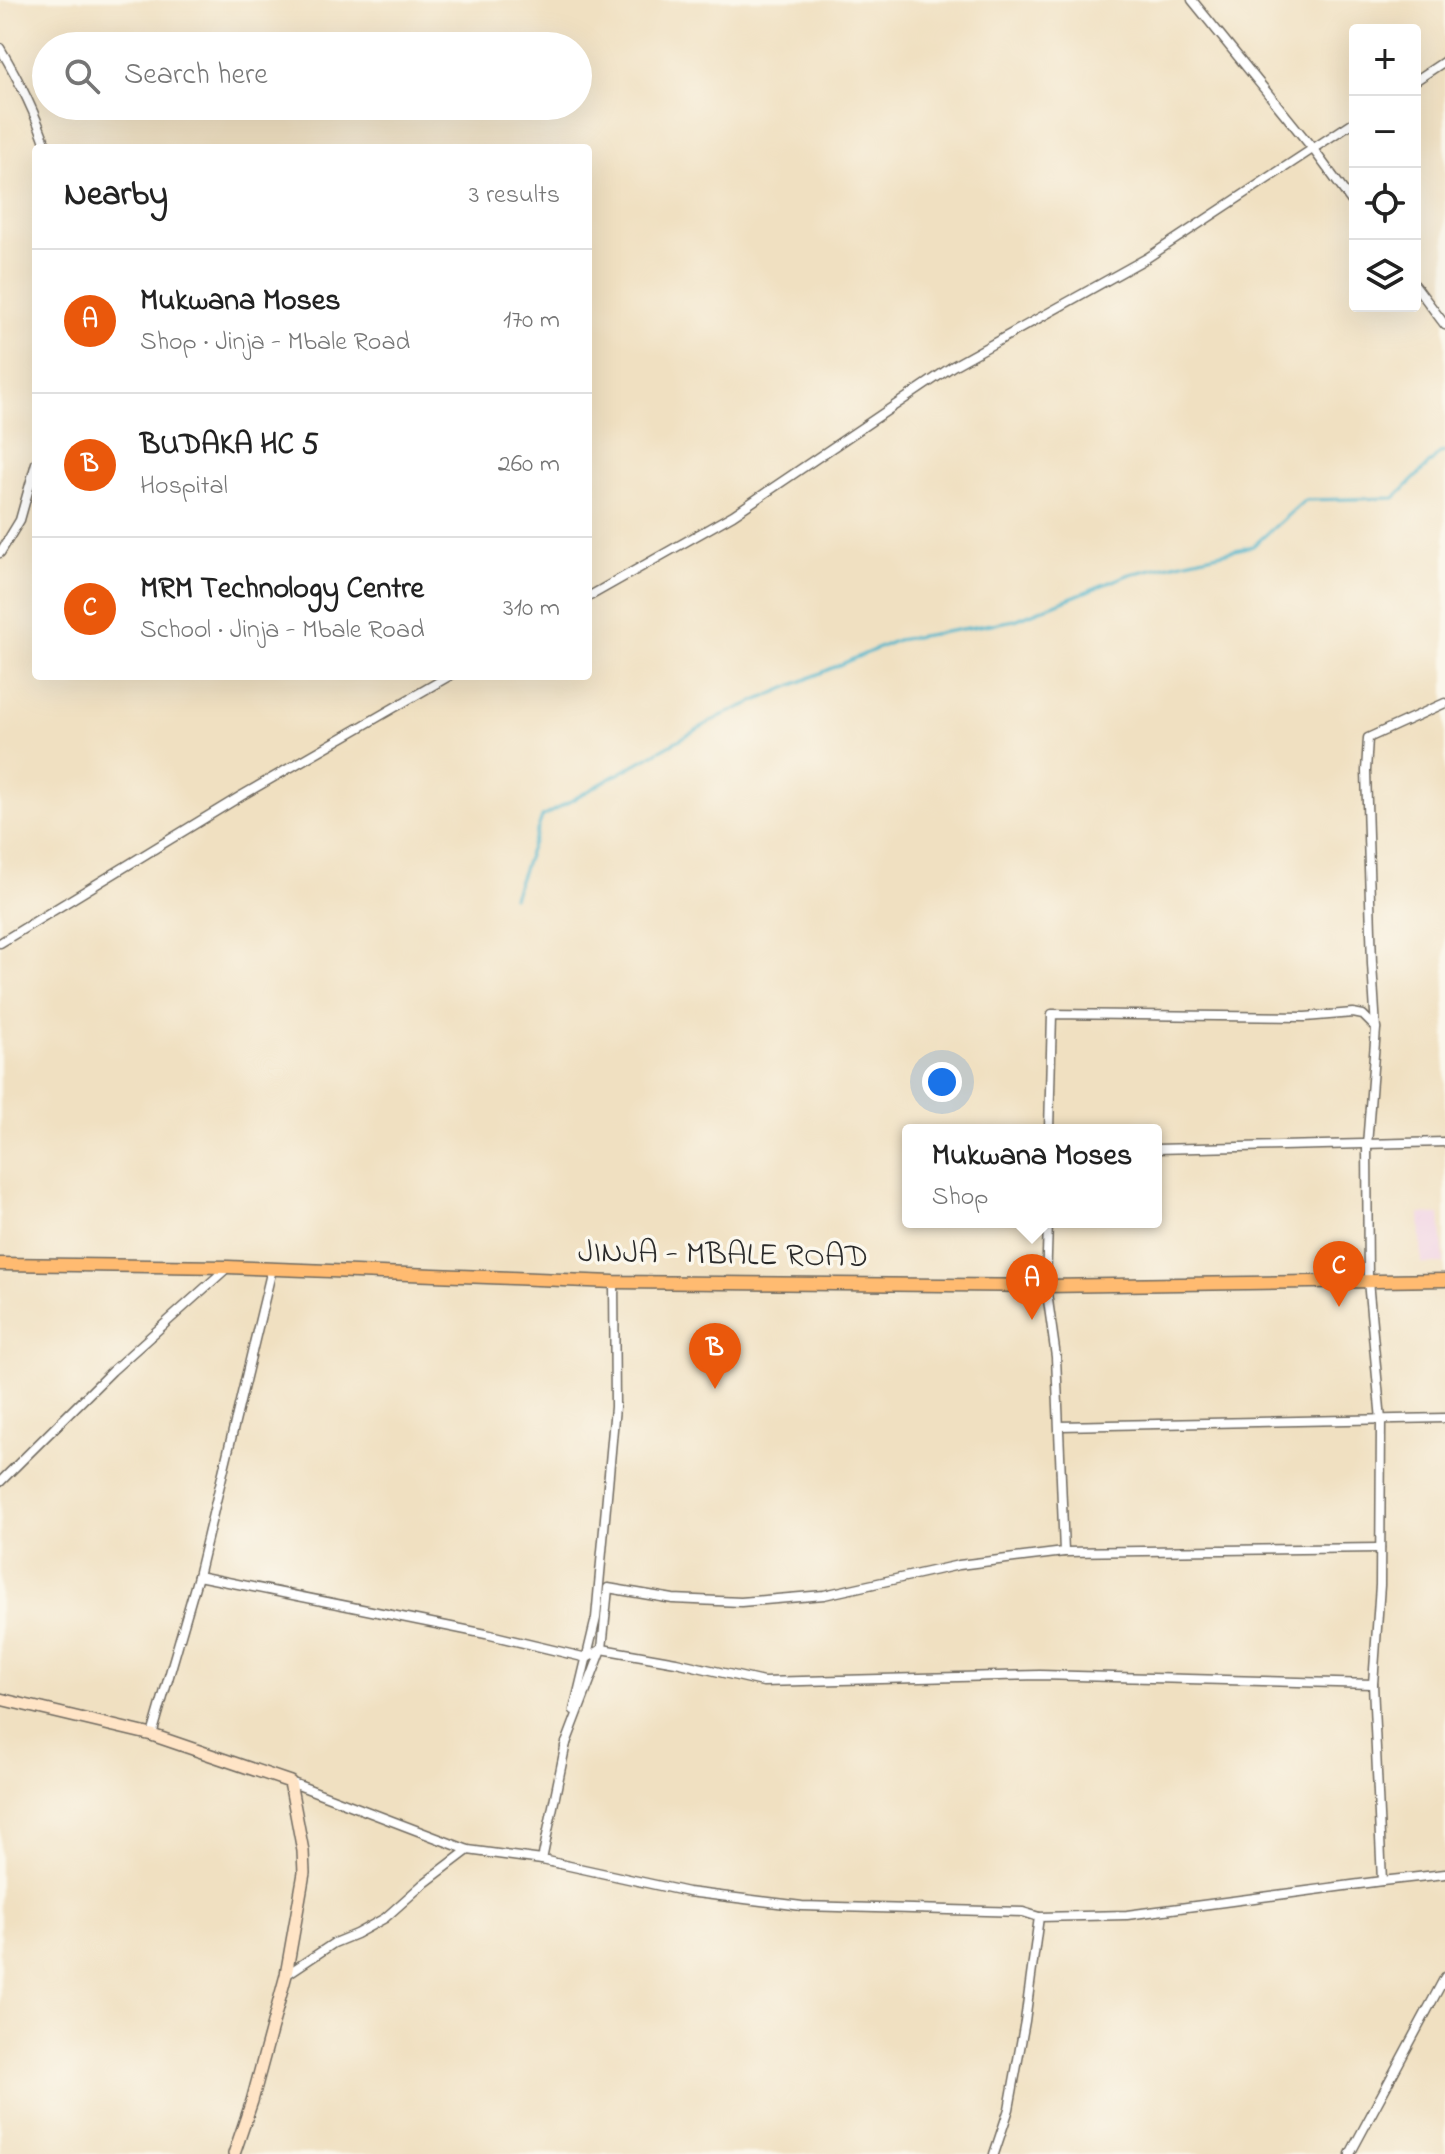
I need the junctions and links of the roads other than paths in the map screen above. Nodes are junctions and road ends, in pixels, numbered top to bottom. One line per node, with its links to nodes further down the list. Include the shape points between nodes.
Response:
1 (1192, 0): 9 (street)
2 (0, 48): 5 (street)
3 (1445, 61): 4 (street)
4 (1421, 77)
5 (32, 109)
6 (37, 120): 8 (street)
7 (1349, 125): 9 (street)
8 (46, 144)
9 (1313, 149): 10 (street); 15 (street, via 1147,258 953,366 733,515)
10 (1349, 198)
11 (1421, 293): 12 (street)
12 (1445, 325)
13 (32, 477): 14 (street, via 20,520)
14 (0, 553)
15 (592, 595)
16 (442, 680): 18 (street)
17 (1445, 703): 19 (street, via 1368,738)
18 (0, 943)
19 (1376, 1029): 20 (street, via 1363,1015 1353,1013 1052,1014); 22 (street)
20 (1049, 1124)
21 (1445, 1142): 22 (street)
22 (1367, 1145): 23 (street); 29 (street)
23 (1162, 1149)
24 (1048, 1228): 31 (street)
25 (0, 1264): 26 (main road, JINJA - MBALE ROAD)
26 (228, 1267): 27 (main road, JINJA - MBALE ROAD); 35 (street)
27 (272, 1269): 30 (main road, JINJA - MBALE ROAD); 38 (street)
28 (1445, 1280): 29 (main road, JINJA - MBALE ROAD)
29 (1368, 1281): 31 (main road, JINJA - MBALE ROAD); 33 (street)
30 (614, 1282): 31 (main road, JINJA - MBALE ROAD); 40 (street, via 615,1407 596,1618)
31 (1046, 1286): 34 (street)
32 (1445, 1418): 33 (street)
33 (1381, 1420): 34 (street); 36 (street)
34 (1060, 1426): 37 (street)
35 (0, 1482)
36 (1380, 1548): 37 (street); 41 (street)
37 (1064, 1552): 39 (street, via 959,1565 824,1595 741,1602 673,1599 608,1588)
38 (198, 1576): 40 (street); 43 (street)
39 (602, 1649): 40 (street); 41 (street, via 763,1682 1040,1675); 44 (street)
40 (587, 1658): 44 (street)
41 (1373, 1684): 49 (street)
42 (0, 1699): 43 (street)
43 (152, 1735): 45 (street)
44 (565, 1746): 47 (street)
45 (290, 1782): 46 (street); 51 (street, via 304,1873)
46 (468, 1850): 47 (street); 51 (street, via 385,1918)
47 (542, 1860): 50 (street, via 688,1892 802,1906 1023,1912)
48 (1445, 1874): 49 (street)
49 (1382, 1881): 50 (street, via 1127,1915)
50 (1039, 1917): 54 (street, via 1009,2109)
51 (286, 1975): 53 (street)
52 (1445, 1977): 55 (street)
53 (234, 2154)
54 (994, 2154)
55 (1350, 2154)

